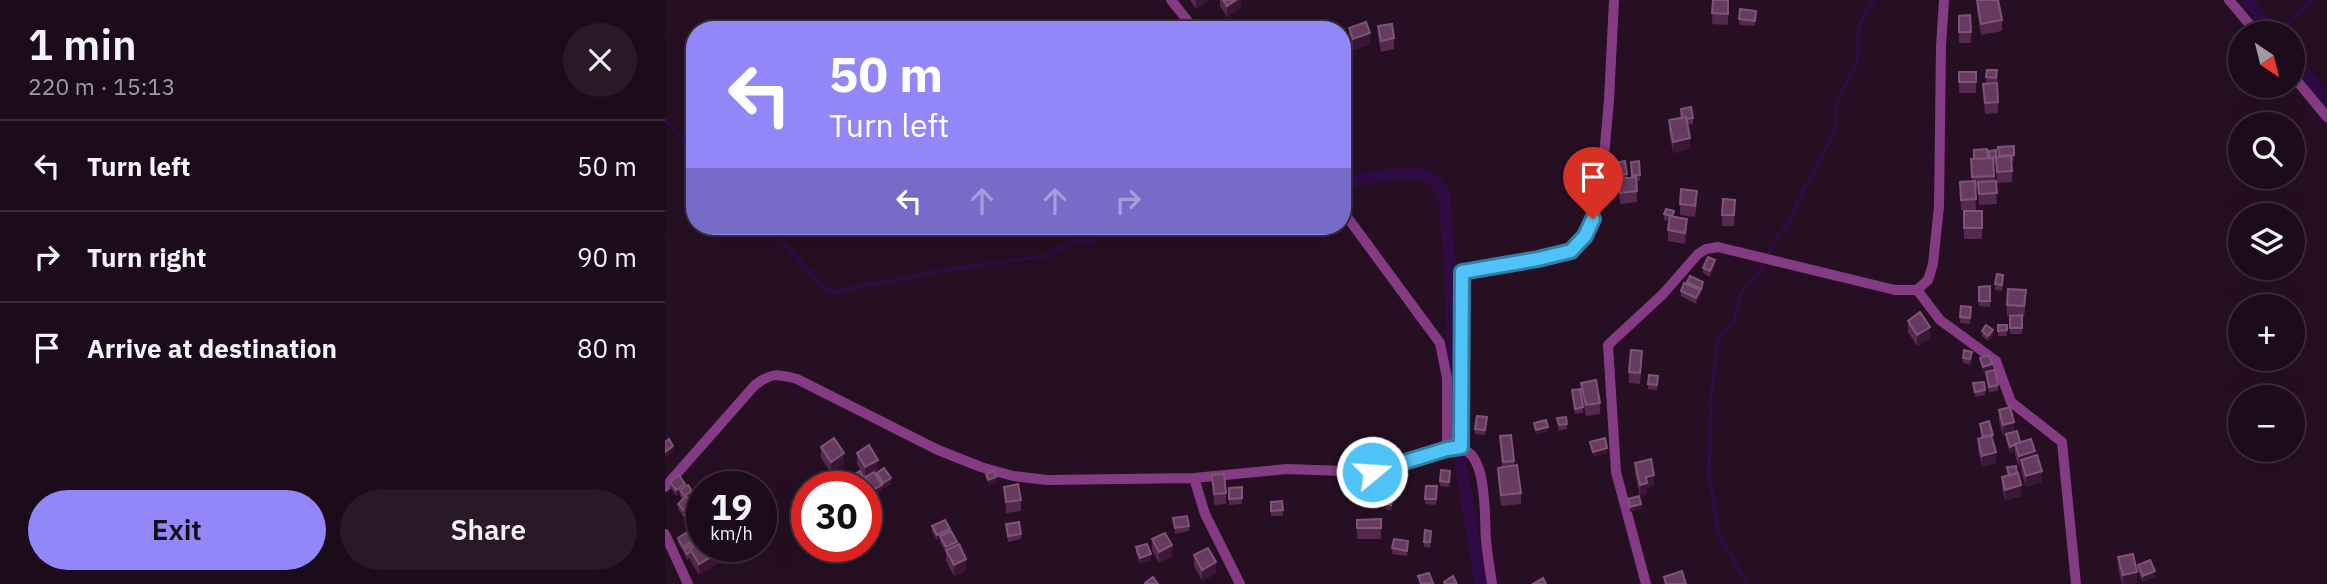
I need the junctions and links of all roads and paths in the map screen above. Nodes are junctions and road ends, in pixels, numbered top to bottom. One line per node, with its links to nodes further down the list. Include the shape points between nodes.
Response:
1 (1171, 0): 5 (street)
2 (1614, 0): 11 (street, via 1600,202 1585,236 1571,251 1462,272)
3 (1944, 0): 10 (street, via 1939,206 1933,264 1928,280)
4 (2229, 0): 6 (street)
5 (1188, 21)
6 (2247, 21)
7 (2305, 90): 8 (street)
8 (2327, 117)
9 (1351, 222): 12 (street, via 1440,343 1447,378)
10 (1917, 290): 19 (street, via 1895,290 1717,247 1698,254 1608,345 1616,472); 20 (street, via 1940,320 1996,361 2011,402 2062,442)
11 (1461, 447): 12 (street); 18 (street, via 1473,455 1482,475)
12 (1447, 449): 13 (street, via 1372,472 1287,469)
13 (1194, 478): 14 (street, via 1047,480 1013,476 938,450 797,379 777,374 755,385); 17 (street, via 1205,514)
14 (665, 487)
15 (665, 534): 16 (street)
16 (688, 584)
17 (1240, 584)
18 (1492, 584)
19 (1646, 584)
20 (2076, 584)

